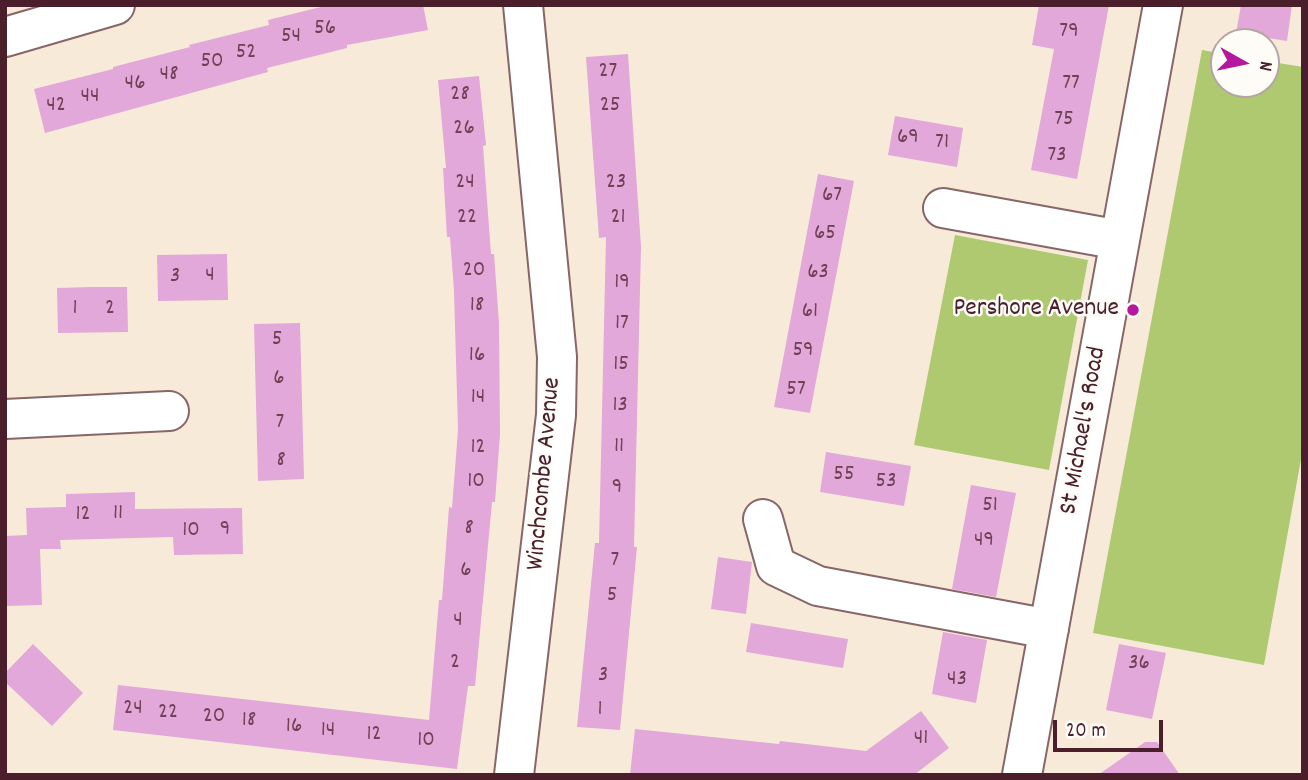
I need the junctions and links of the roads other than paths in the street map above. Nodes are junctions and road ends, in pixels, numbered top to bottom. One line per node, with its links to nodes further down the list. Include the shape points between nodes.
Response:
1 (115, 5): 4 (street)
2 (523, 5): 11 (street, Winchcombe Avenue, via 557,357 556,415)
3 (1163, 5): 6 (street, St Michael's Road)
4 (5, 37)
5 (943, 208): 6 (street)
6 (1120, 240): 10 (street, St Michael's Road)
7 (169, 411): 8 (street)
8 (5, 419)
9 (763, 519): 10 (street, via 776,566 818,586)
10 (1049, 629): 12 (street, St Michael's Road)
11 (514, 775)
12 (1022, 775)

